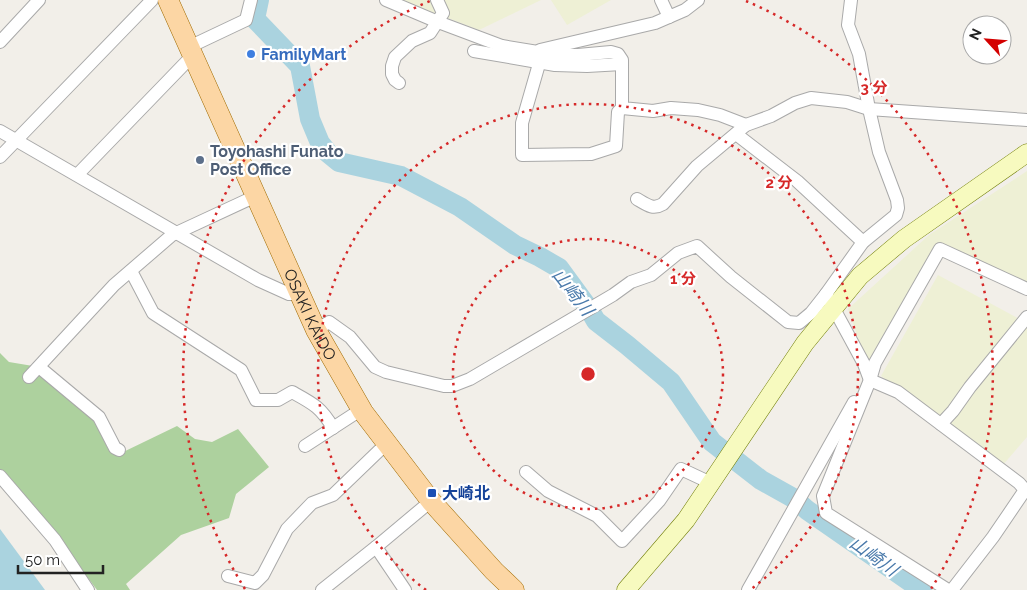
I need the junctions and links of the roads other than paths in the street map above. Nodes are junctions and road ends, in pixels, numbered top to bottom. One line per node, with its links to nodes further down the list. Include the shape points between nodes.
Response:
1 (39, 0): 12 (street)
2 (152, 0): 25 (street)
3 (168, 0): 13 (main road, OSAKI KAIDO)
4 (251, 0): 13 (street, via 246,20)
5 (386, 0): 11 (street)
6 (437, 0): 11 (street, via 444,13)
7 (661, 0): 10 (street)
8 (698, 0): 10 (street)
9 (850, 0): 20 (street, via 848,25 859,54)
10 (669, 17): 15 (street)
11 (438, 22): 15 (street, via 502,46); 18 (street, via 430,33 412,41 395,57 392,74)
12 (0, 42)
13 (191, 51): 28 (street); 29 (main road, OSAKI KAIDO)
14 (474, 51): 16 (street)
15 (535, 51): 17 (street, via 556,55 611,52 618,54)
16 (539, 64): 17 (street); 19 (street, via 522,123 522,155 591,154 616,146 618,112)
17 (622, 64): 19 (street)
18 (399, 83)
19 (622, 108): 22 (street, via 698,110)
20 (869, 109): 21 (street); 22 (street, via 847,102 811,98); 32 (street, via 898,208 896,215)
21 (1027, 120)
22 (746, 125): 24 (street)
23 (0, 131): 25 (street)
24 (736, 134): 30 (street, via 697,166 663,204 651,207); 32 (street, via 797,181)
25 (17, 141): 27 (street); 28 (street)
26 (1027, 153): 36 (street, via 904,239)
27 (0, 157)
28 (78, 174): 31 (street)
29 (256, 196): 31 (street); 35 (main road, OSAKI KAIDO)
30 (637, 199)
31 (178, 232): 33 (street); 35 (street, via 258,280 289,294)
32 (862, 242): 36 (street)
33 (131, 271): 39 (street, via 114,285); 44 (street, via 153,313 241,370 256,400 278,400 292,392 325,413)
34 (1027, 289): 41 (street, via 940,249 875,363)
35 (301, 294): 38 (main road, OSAKI KAIDO)
36 (829, 301): 38 (street, via 798,323 788,322 697,246 678,253 651,275 630,282 470,379 452,386 375,367 350,337 329,322); 41 (street); 50 (street, via 805,343)
37 (1027, 317): 43 (street)
38 (316, 330): 42 (main road, OSAKI KAIDO)
39 (39, 367): 40 (street); 47 (street, via 99,417)
40 (29, 377)
41 (870, 380): 43 (street, via 898,392); 59 (street, via 853,404); 60 (street, via 823,496 826,513)
42 (362, 409): 44 (street); 45 (main road, OSAKI KAIDO)
43 (941, 424): 61 (street, via 1026,490)
44 (333, 428): 46 (street)
45 (387, 443): 51 (main road, OSAKI KAIDO); 53 (street, via 333,495 312,503 287,529 263,575 255,583)
46 (304, 446)
47 (119, 450)
48 (526, 472): 50 (street, via 548,490 598,516 622,541 659,500 681,469)
49 (0, 476): 54 (street, via 55,540)
50 (711, 483): 58 (street, via 686,520)
51 (432, 501): 52 (street); 57 (main road, OSAKI KAIDO)
52 (376, 547): 55 (street); 56 (street)
53 (228, 576)
54 (88, 590)
55 (322, 590)
56 (404, 590)
57 (514, 590)
58 (626, 590)
59 (748, 590)
60 (948, 590)
61 (952, 590)

